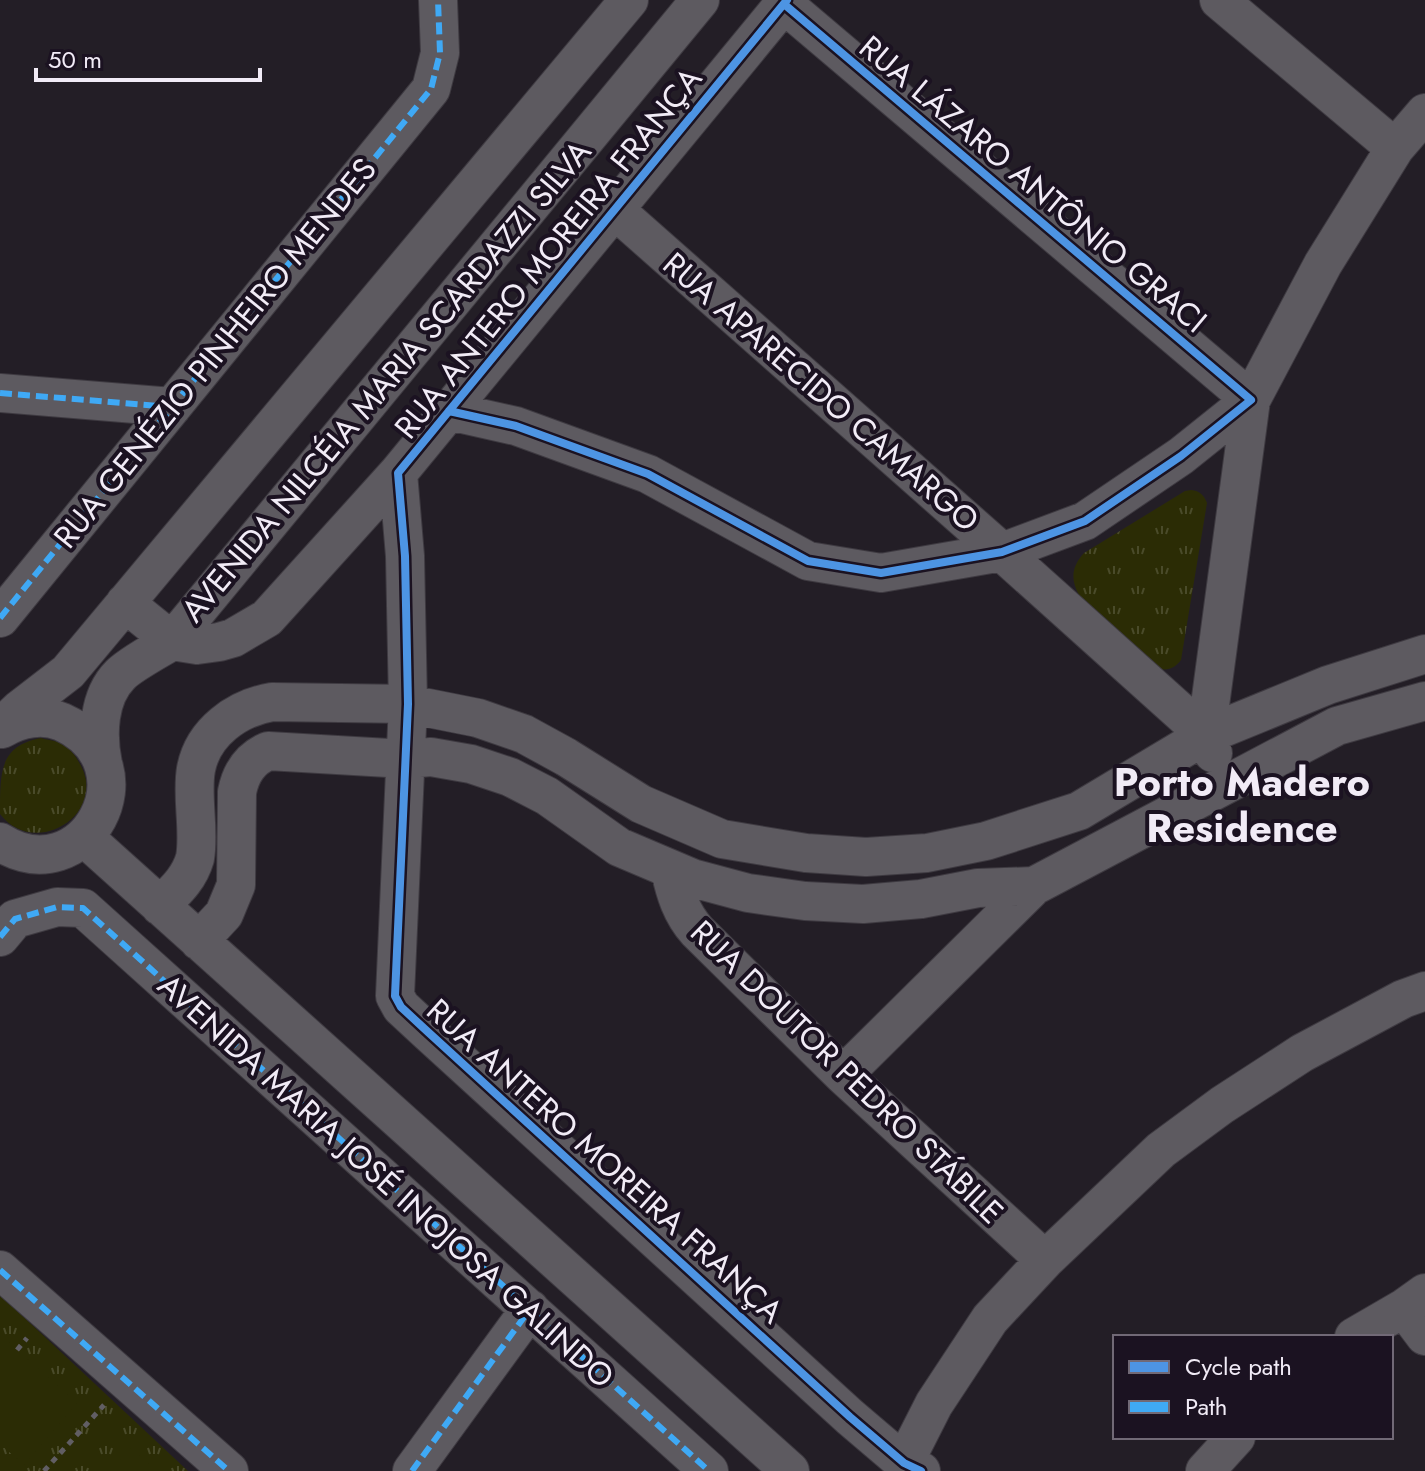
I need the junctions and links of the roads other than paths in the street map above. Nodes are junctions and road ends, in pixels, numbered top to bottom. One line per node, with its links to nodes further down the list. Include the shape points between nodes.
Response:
1 (438, 0): 11 (street, RUA GENÉZIO PINHEIRO MENDES, via 440,53 431,89)
2 (629, 0): 15 (street, AVENIDA NILCÉIA MARIA SCARDAZZI SILVA)
3 (700, 0): 17 (street, AVENIDA NILCÉIA MARIA SCARDAZZI SILVA)
4 (1219, 0): 7 (street)
5 (786, 2): 8 (street, RUA ANTERO MOREIRA FRANÇA); 10 (street, RUA LÁZARO ANTÔNIO GRACI)
6 (1425, 113): 7 (street)
7 (1395, 148): 10 (street, via 1323,264)
8 (615, 210): 12 (street, RUA ANTERO MOREIRA FRANÇA); 14 (street, RUA APARECIDO CAMARGO)
9 (0, 393): 11 (street)
10 (1251, 400): 14 (street, via 1181,456 1085,521); 23 (street)
11 (172, 407): 16 (street, RUA GENÉZIO PINHEIRO MENDES)
12 (449, 411): 13 (street, RUA ANTERO MOREIRA FRANÇA); 14 (street, via 516,426 648,474 808,561 881,573)
13 (398, 473): 17 (street, via 267,618 219,642); 20 (street, RUA ANTERO MOREIRA FRANÇA)
14 (1002, 552): 23 (street, RUA APARECIDO CAMARGO)
15 (125, 603): 17 (street); 22 (street, AVENIDA NILCÉIA MARIA SCARDAZZI SILVA, via 68,672)
16 (0, 618)
17 (172, 641): 26 (street, AVENIDA NILCÉIA MARIA SCARDAZZI SILVA, via 120,674 111,688 99,733)
18 (1425, 654): 23 (street, via 1328,685)
19 (1425, 701): 27 (street, via 1337,726)
20 (408, 704): 21 (street, via 272,702 246,709); 23 (street, via 524,734 641,804 722,839 866,857 927,853 986,841 1079,811); 25 (street, RUA ANTERO MOREIRA FRANÇA)
21 (223, 724): 24 (street); 32 (street, via 206,745 196,771 193,867)
22 (0, 729): 26 (street, via 34,718 56,720 76,729)
23 (1206, 735): 27 (street)
24 (255, 758): 25 (street, via 268,751); 34 (street, via 237,792 236,885 230,905)
25 (406, 759): 30 (street, via 431,757 510,777 547,796 619,847); 43 (street, RUA ANTERO MOREIRA FRANÇA, via 395,996 401,1007 850,1417)
26 (103, 764): 28 (street, AVENIDA NILCÉIA MARIA SCARDAZZI SILVA, via 105,803)
27 (1225, 787): 31 (street)
28 (84, 837): 29 (street, via 51,853); 32 (street)
29 (11, 853)
30 (670, 870): 31 (street, via 748,893 863,904); 36 (street, RUA DOUTOR PEDRO STÁBILE, via 685,917)
31 (1034, 886): 36 (street)
32 (160, 906): 34 (street)
33 (0, 937): 39 (street, AVENIDA MARIA JOSÉ INOJOSA GALINDO, via 15,919 57,907 83,908)
34 (199, 941): 47 (street)
35 (1425, 991): 37 (street, via 1302,1053 1222,1105 1161,1150)
36 (843, 1075): 37 (street, RUA DOUTOR PEDRO STÁBILE)
37 (1045, 1260): 43 (street, via 990,1319 959,1362 934,1404)
38 (0, 1270): 44 (street)
39 (530, 1309): 45 (street); 46 (street, AVENIDA MARIA JOSÉ INOJOSA GALINDO)
40 (1418, 1312): 41 (street)
41 (1359, 1335)
42 (1234, 1439): 48 (street)
43 (913, 1467)
44 (229, 1471)
45 (412, 1471)
46 (709, 1471)
47 (790, 1471)
48 (1205, 1471)

